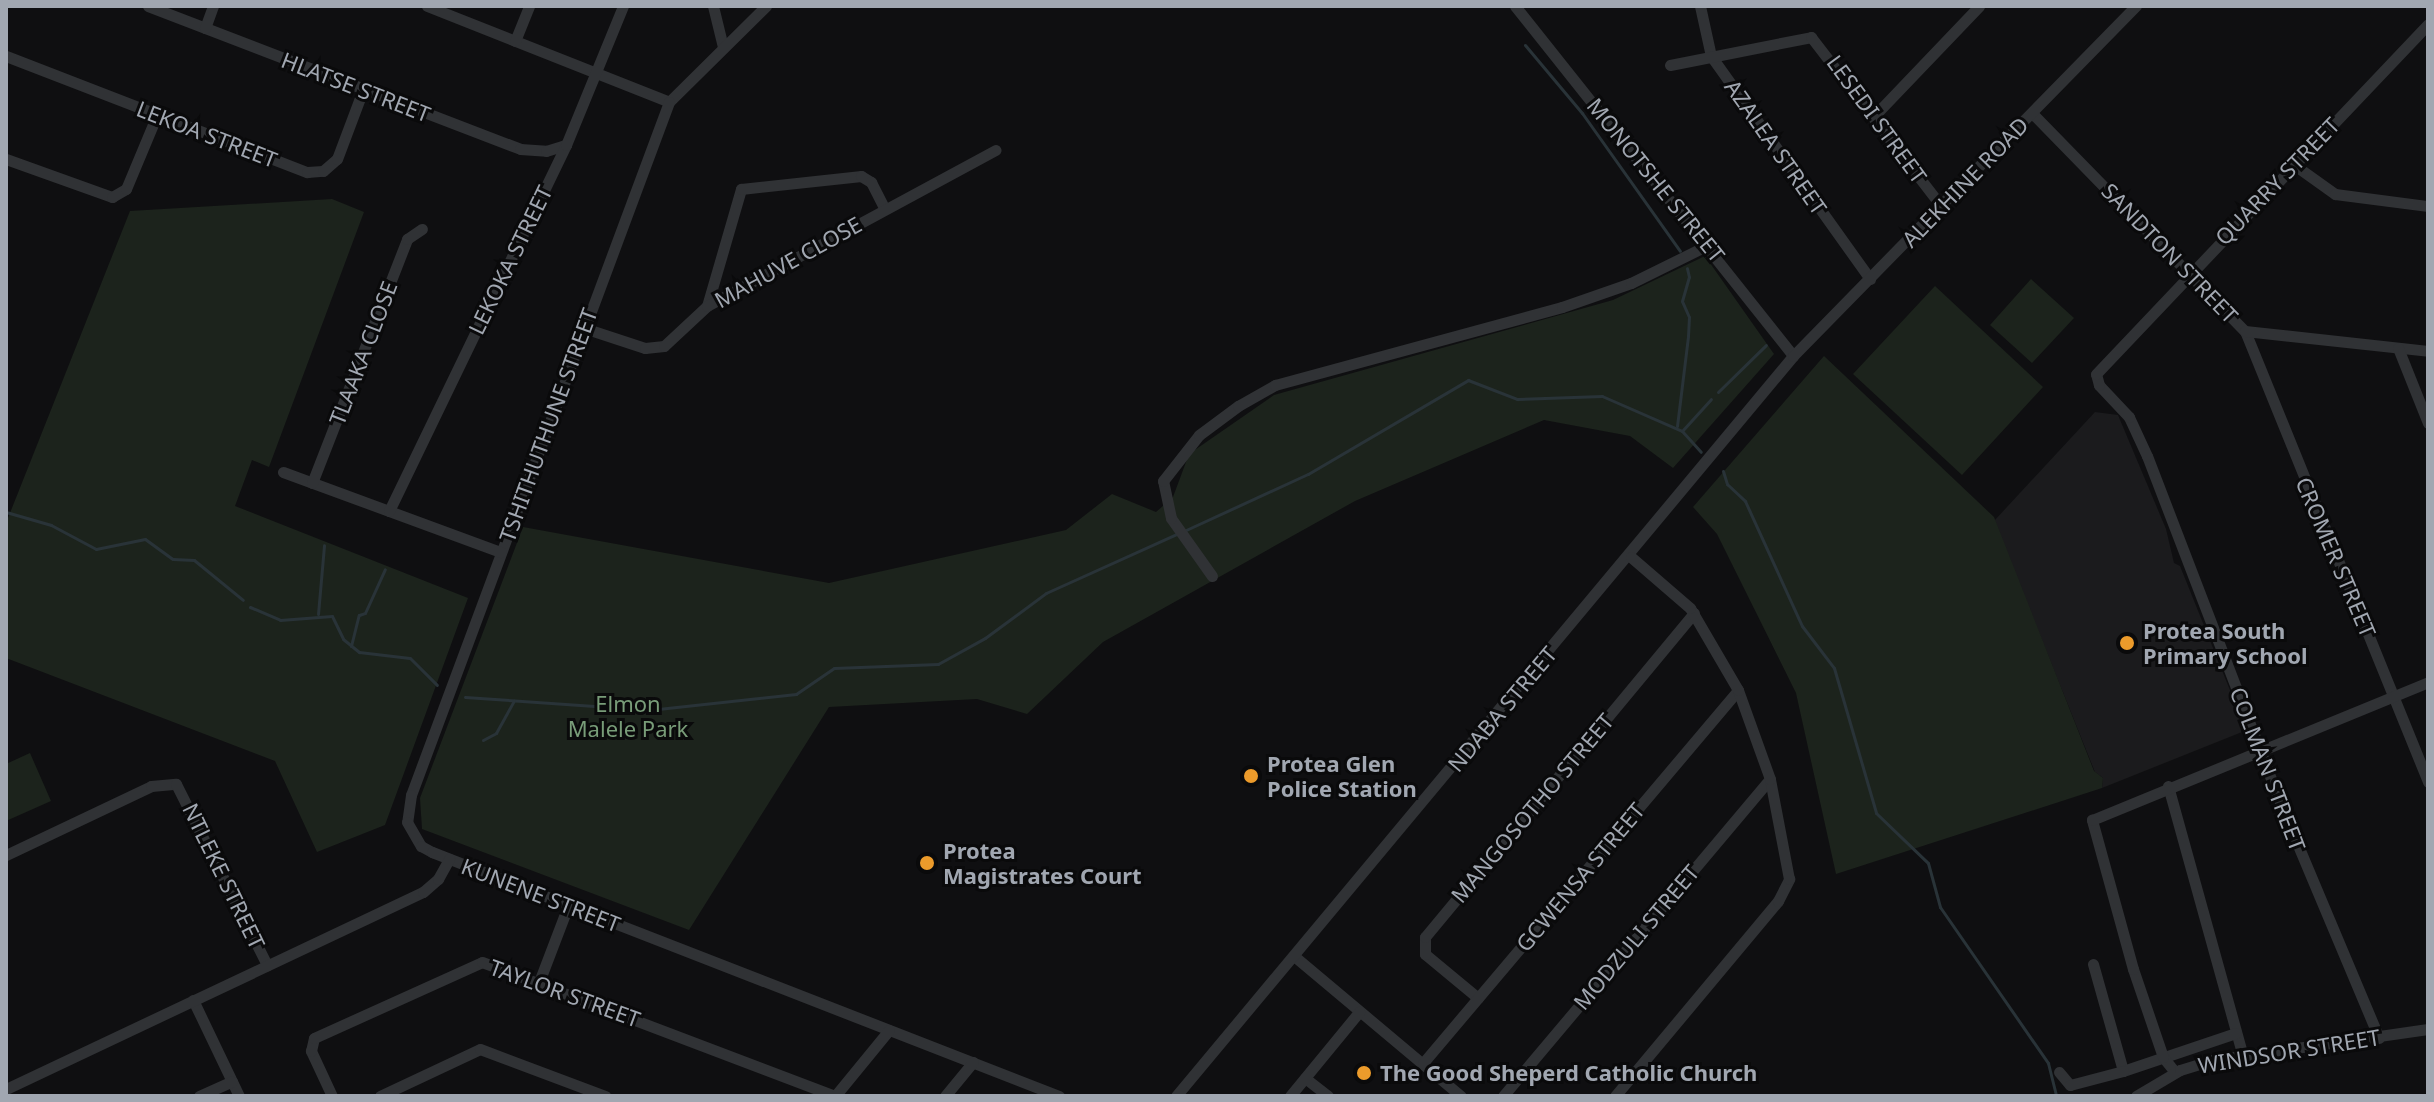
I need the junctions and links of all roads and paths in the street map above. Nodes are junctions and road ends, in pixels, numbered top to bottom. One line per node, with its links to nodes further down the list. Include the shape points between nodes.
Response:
1 (148, 6): 13 (street, HLATSE STREET)
2 (213, 6): 13 (street)
3 (529, 6): 14 (street)
4 (623, 6): 19 (street, LEKOKA STREET)
5 (713, 6): 15 (street, via 713,24)
6 (766, 6): 15 (street, TSHITHUTHUNE STREET)
7 (1515, 6): 33 (street, MONOTSHE STREET)
8 (1700, 6): 17 (street, AZALEA STREET)
9 (1979, 6): 24 (street)
10 (2136, 6): 22 (street, ALEKHINE ROAD)
11 (434, 7): 14 (street)
12 (2428, 24): 28 (street, QUARRY STREET)
13 (205, 28): 20 (street, HLATSE STREET)
14 (515, 41): 19 (street)
15 (723, 47): 21 (street, TSHITHUTHUNE STREET)
16 (6, 56): 23 (street, LEKOA STREET)
17 (1711, 56): 18 (street, LESEDI STREET); 24 (street, LESEDI STREET, via 1811,37); 35 (street, AZALEA STREET)
18 (1670, 65)
19 (597, 76): 21 (street); 25 (street, LEKOKA STREET)
20 (363, 90): 23 (street, LEKOA STREET, via 337,159 316,173); 25 (street, HLATSE STREET, via 520,149 537,152)
21 (669, 102): 37 (street, TSHITHUTHUNE STREET)
22 (2032, 113): 29 (street, ALEKHINE ROAD); 34 (street, SANDTON STREET)
23 (157, 115): 27 (street, via 126,189 112,197)
24 (1875, 115): 29 (street, LESEDI STREET)
25 (566, 145): 46 (street, LEKOKA STREET)
26 (995, 150): 31 (street, MAHUVE CLOSE)
27 (6, 159)
28 (2293, 164): 30 (street, via 2335,194); 34 (street, QUARRY STREET)
29 (1941, 206): 35 (street, ALEKHINE ROAD)
30 (2428, 206)
31 (885, 209): 36 (street, MAHUVE CLOSE); 36 (street, via 871,182 861,176 741,189)
32 (422, 229): 45 (street, TLAAKA CLOSE, via 407,239)
33 (1708, 245): 41 (street, MONOTSHE STREET); 49 (street, via 1631,283 1562,307 1275,385 1199,435 1163,481 1171,518)
34 (2191, 270): 38 (street, SANDTON STREET); 42 (street, QUARRY STREET)
35 (1870, 279): 41 (street, ALEKHINE ROAD)
36 (707, 306): 37 (street, MAHUVE CLOSE, via 660,348)
37 (584, 328): 47 (street, TSHITHUTHUNE STREET)
38 (2245, 331): 39 (street, SANDTON STREET); 53 (street, CROMER STREET)
39 (2398, 348): 40 (street, SANDTON STREET); 43 (street)
40 (2428, 351)
41 (1793, 356): 48 (street, NDABA STREET)
42 (2096, 374): 54 (street, COLMAN STREET, via 2136,430)
43 (2428, 423)
44 (283, 472): 45 (street)
45 (312, 483): 46 (street)
46 (389, 511): 47 (street)
47 (501, 552): 59 (street, TSHITHUTHUNE STREET, via 406,815 421,846)
48 (1631, 557): 50 (street); 61 (street, NDABA STREET)
49 (1212, 576)
50 (1694, 613): 52 (street); 65 (street, MANGOSOTHO STREET, via 1425,937 1425,954)
51 (2428, 682): 53 (street)
52 (1738, 690): 55 (street); 65 (street, GCWENSA STREET)
53 (2393, 695): 54 (street); 56 (street, CROMER STREET)
54 (2260, 752): 57 (street); 71 (street, COLMAN STREET)
55 (1770, 779): 94 (street, MODZULI STREET); 95 (street, via 1788,864 1786,890)
56 (2428, 782)
57 (2168, 786): 70 (street); 72 (street, via 2094,817 2092,828)
58 (6, 855): 63 (street, NTLEKE STREET, via 151,786 176,784)
59 (449, 859): 60 (street, KUNENE STREET); 63 (street, KUNENE STREET, via 423,892)
60 (568, 906): 64 (street); 69 (street, KUNENE STREET)
61 (1294, 956): 67 (street); 90 (street, NDABA STREET)
62 (2093, 964): 76 (street)
63 (267, 965): 66 (street, KUNENE STREET)
64 (539, 982): 84 (street, TAYLOR STREET, via 478,962 320,1034 310,1049); 87 (street, TAYLOR STREET)
65 (1478, 998): 75 (street, GCWENSA STREET)
66 (193, 1000): 80 (street); 81 (street, KUNENE STREET)
67 (1359, 1012): 75 (street); 79 (street)
68 (2428, 1029): 71 (street, WINDSOR STREET)
69 (889, 1030): 74 (street, KUNENE STREET); 87 (street)
70 (2236, 1033): 72 (street); 73 (street)
71 (2379, 1038): 73 (street, WINDSOR STREET)
72 (2163, 1057): 76 (street); 78 (street)
73 (2243, 1057): 78 (street, WINDSOR STREET)
74 (973, 1062): 88 (street); 89 (street, KUNENE STREET)
75 (1423, 1063): 93 (street)
76 (2123, 1071): 77 (street, via 2070,1085)
77 (2059, 1072)
78 (2175, 1072): 96 (street, WINDSOR STREET)
79 (1305, 1078): 91 (street); 92 (street)
80 (232, 1081): 82 (street); 83 (street)
81 (6, 1089)
82 (199, 1096)
83 (239, 1096)
84 (332, 1096)
85 (380, 1096): 86 (street, via 480,1049)
86 (605, 1096)
87 (835, 1096)
88 (945, 1096)
89 (1056, 1096)
90 (1176, 1096)
91 (1290, 1096)
92 (1328, 1096)
93 (1461, 1096)
94 (1503, 1096)
95 (1615, 1096)
96 (2136, 1096)

